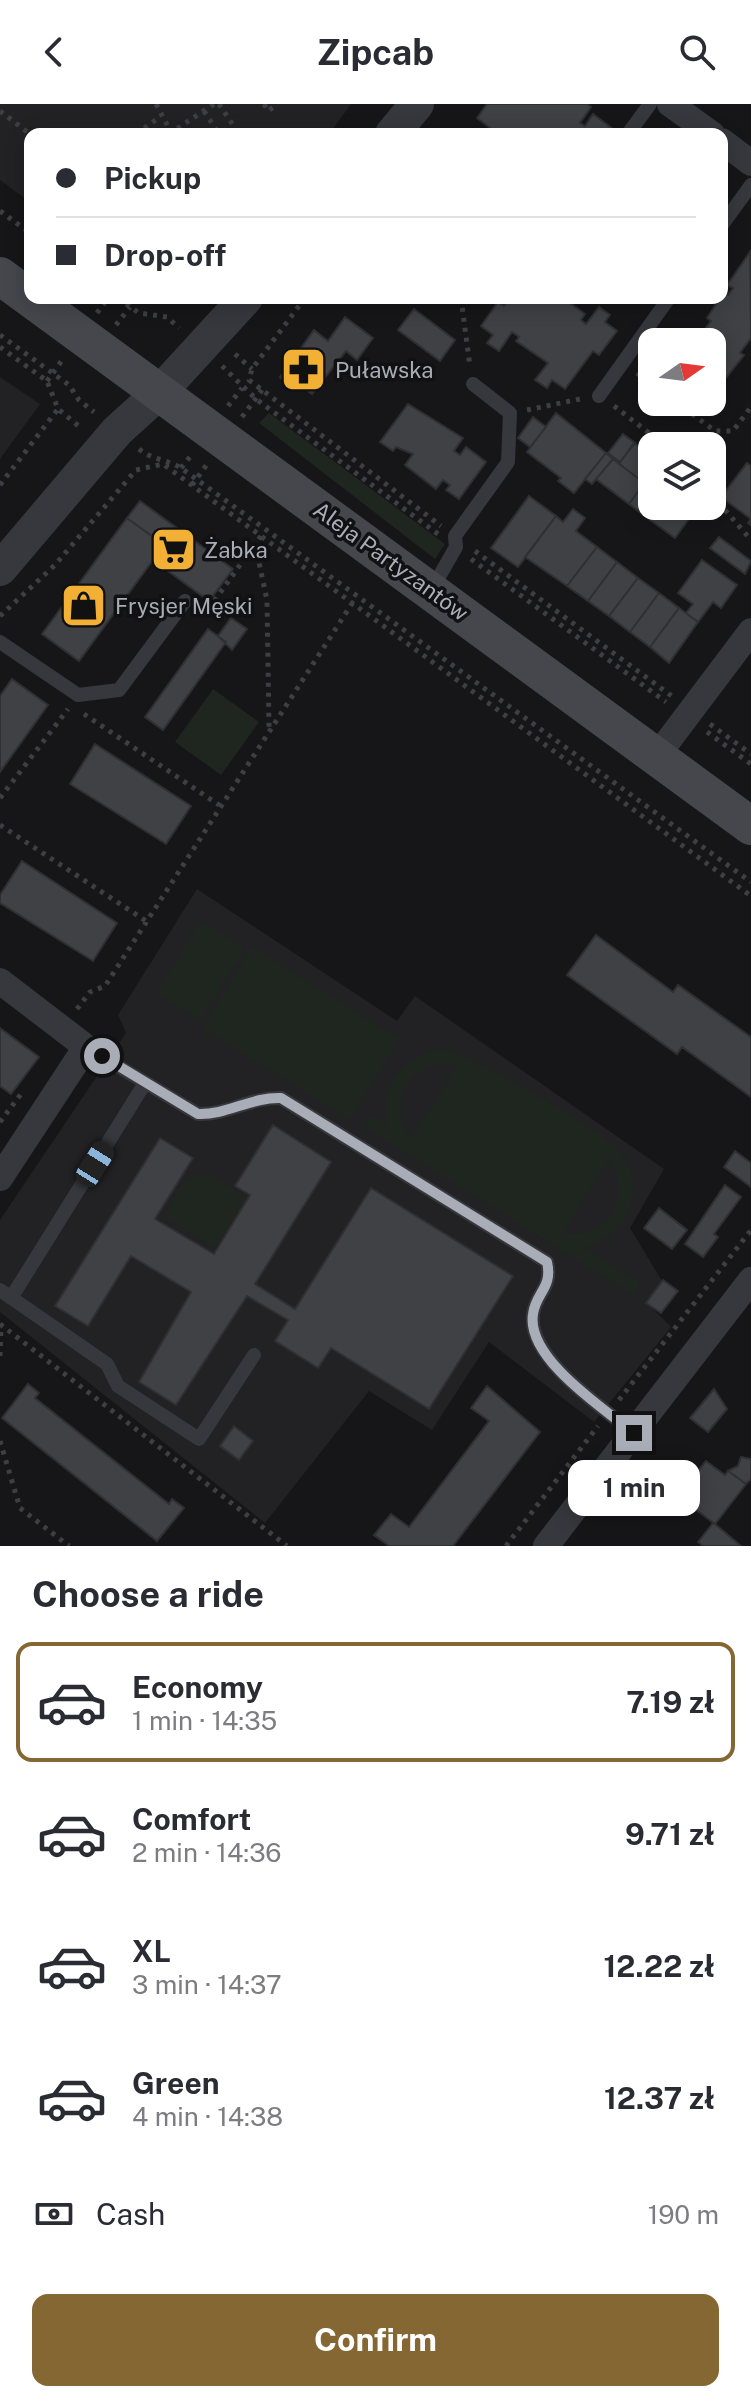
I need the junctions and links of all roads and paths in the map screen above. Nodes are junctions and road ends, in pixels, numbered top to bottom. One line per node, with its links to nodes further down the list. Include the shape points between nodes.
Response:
1 (156, 104): 10 (path)
2 (216, 104): 9 (path); 15 (path)
3 (264, 104): 4 (path, via 268,111)
4 (278, 104)
5 (417, 104): 16 (street)
6 (650, 104): 17 (lane)
7 (670, 104): 18 (street)
8 (0, 111): 19 (path)
9 (204, 111): 13 (path); 14 (path)
10 (160, 117): 11 (path); 12 (path)
11 (144, 128)
12 (167, 128)
13 (180, 128)
14 (215, 128)
15 (234, 128)
16 (397, 128)
17 (632, 128)
18 (704, 128)
19 (24, 129)
20 (728, 146): 21 (street)
21 (751, 163)
22 (751, 185): 24 (lane)
23 (0, 211): 25 (path)
24 (728, 217)
25 (24, 229)
26 (0, 276): 27 (main road, Aleja Partyzantów)
27 (24, 294)
28 (38, 304): 36 (main road, Aleja Partyzantów)
29 (241, 304): 36 (street)
30 (301, 304): 46 (path, via 249,380)
31 (462, 304): 35 (path)
32 (665, 304): 37 (lane)
33 (0, 335): 41 (path, via 69,385)
34 (0, 347): 43 (path, via 47,381 58,409)
35 (473, 384): 39 (lane)
36 (159, 393): 41 (street); 50 (main road, Aleja Partyzantów)
37 (599, 396): 39 (path); 42 (path)
38 (751, 407): 40 (path, via 733,431 715,431)
39 (510, 413): 46 (lane, via 508,462)
40 (695, 416)
41 (117, 431): 49 (street); 65 (path, via 149,458 166,458 311,560)
42 (647, 432)
43 (0, 485)
44 (726, 511): 47 (path)
45 (261, 536): 48 (path); 52 (path); 53 (path, via 163,464 136,470 55,565)
46 (455, 536): 50 (lane, via 456,547); 57 (path)
47 (751, 540)
48 (255, 544): 51 (path, via 207,611 187,597); 58 (path, via 267,600)
49 (0, 569)
50 (431, 589): 60 (main road, Aleja Partyzantów)
51 (185, 601): 56 (lane, via 119,690)
52 (353, 602): 58 (path); 66 (path)
53 (0, 616)
54 (751, 631): 57 (street)
55 (0, 642): 56 (lane)
56 (75, 699): 61 (path); 62 (path, via 88,720)
57 (692, 711): 59 (path); 60 (street)
58 (269, 728): 62 (path)
59 (751, 754)
60 (656, 757): 64 (main road, Aleja Partyzantów)
61 (0, 798)
62 (219, 805): 67 (path)
63 (0, 825): 67 (path)
64 (751, 826)
65 (751, 882)
66 (751, 896)
67 (146, 921): 69 (path, via 105,986 90,992)
68 (0, 981): 69 (street)
69 (62, 1029): 70 (street)
70 (86, 1047): 71 (lane); 72 (street)
71 (145, 1083): 75 (lane); 79 (lane, via 198,1114 215,1115 261,1097 281,1098 547,1262 550,1278 533,1312 533,1337 575,1387)
72 (0, 1178)
73 (751, 1230): 79 (path)
74 (751, 1280): 80 (street)
75 (6, 1294): 77 (lane, via 107,1364 118,1386 199,1439)
76 (0, 1324): 78 (path); 83 (path)
77 (254, 1355)
78 (0, 1356)
79 (609, 1413): 80 (lane); 84 (path)
80 (634, 1433): 85 (street)
81 (0, 1441): 82 (path, via 20,1508)
82 (69, 1546)
83 (287, 1546)
84 (506, 1546)
85 (546, 1546)

